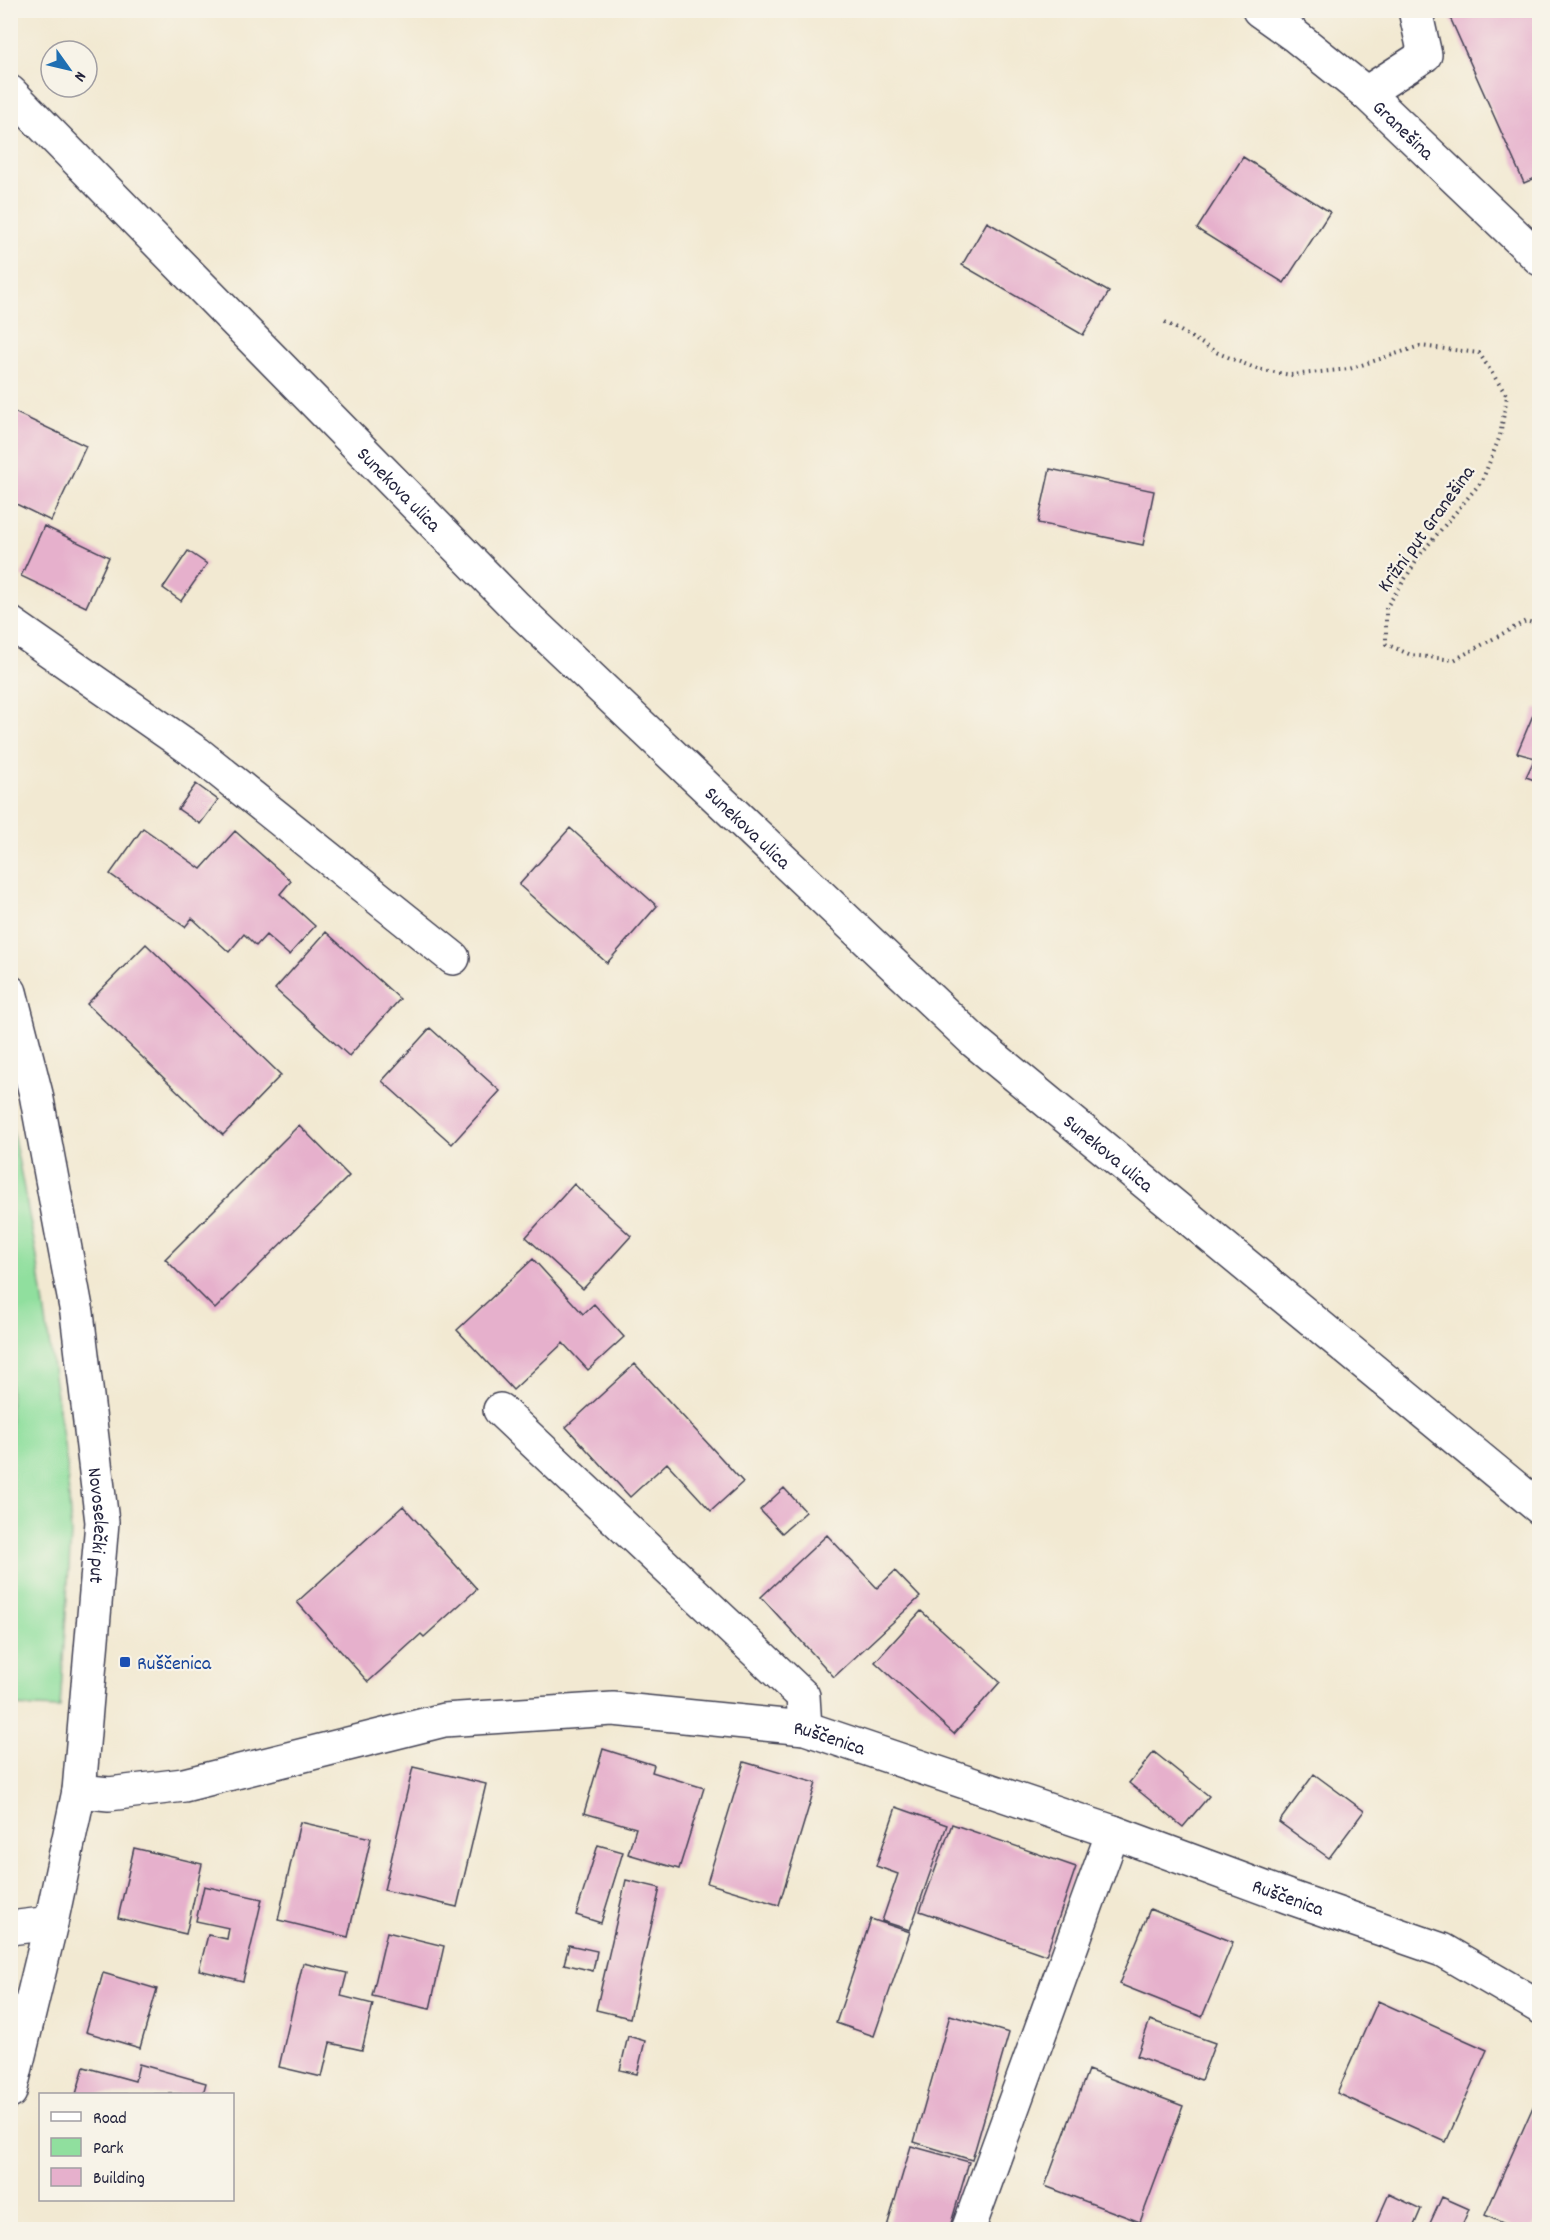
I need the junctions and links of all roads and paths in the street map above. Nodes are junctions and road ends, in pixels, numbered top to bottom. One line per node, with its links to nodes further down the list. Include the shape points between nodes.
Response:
1 (1259, 10): 4 (street, Granešina)
2 (1415, 10): 4 (street, via 1425,55)
3 (10, 92): 12 (street, Sunekova ulica, via 516,607 974,1041)
4 (1366, 93): 5 (street, Granešina)
5 (1539, 259)
6 (1165, 322): 8 (path, Križni put Granešina, via 1218,353 1257,369 1291,375 1350,369 1420,346 1479,353 1508,396 1500,436 1482,481 1423,551 1386,608 1386,644 1411,655 1454,660 1526,621)
7 (10, 623): 9 (street, via 197,753)
8 (1539, 625)
9 (453, 958)
10 (10, 992): 14 (street, Novoselečki put, via 36,1094 77,1313 102,1521)
11 (500, 1410): 13 (street, via 803,1696)
12 (1539, 1508)
13 (805, 1728): 14 (street, Ruščenica, via 613,1709 444,1720 184,1785 109,1794); 15 (street, Ruščenica)
14 (79, 1791): 16 (street, Novoselečki put)
15 (1113, 1832): 18 (street, Ruščenica, via 1442,1950); 20 (street)
16 (51, 1923): 17 (street); 19 (street, Novoselečki put)
17 (10, 1928)
18 (1539, 2007)
19 (10, 2092)
20 (968, 2229)

